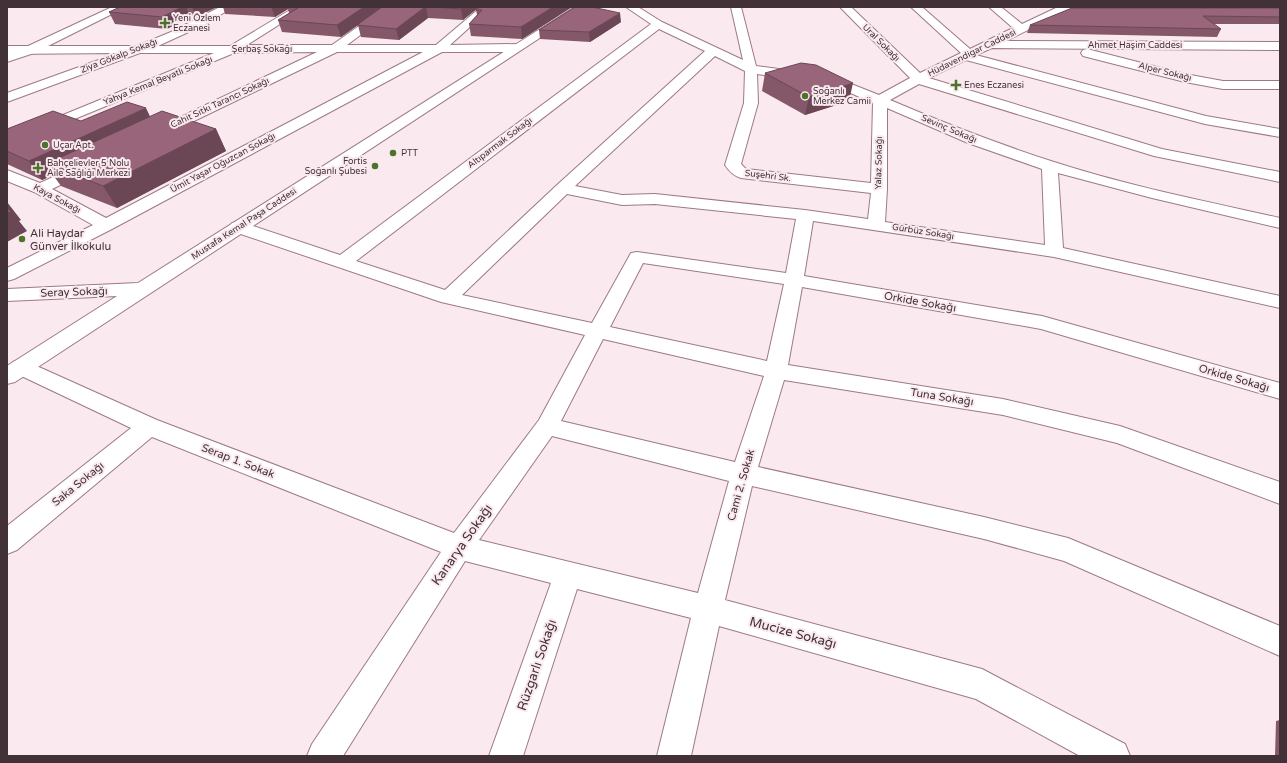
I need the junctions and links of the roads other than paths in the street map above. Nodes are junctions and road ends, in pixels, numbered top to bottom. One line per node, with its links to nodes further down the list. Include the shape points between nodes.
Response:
1 (121, 7): 24 (street)
2 (228, 7): 25 (street, Ziya Gökalp Sokağı, via 206,20)
3 (302, 7): 21 (street, Yahya Kemal Beyatlı Sokağı)
4 (393, 7): 22 (street, Cahit Sıtkı Tarancı Sokağı)
5 (487, 7): 19 (street, Ümit Yaşar Oğuzcan Sokağı)
6 (582, 7): 20 (street, Mustafa Kemal Paşa Caddesi)
7 (630, 7): 14 (street, Sevinç Sokağı)
8 (736, 7): 29 (street)
9 (844, 7): 30 (street, Ural Sokağı)
10 (916, 7): 27 (street)
11 (994, 7): 15 (street)
12 (1062, 9): 13 (street); 15 (street, Hüdavendigar Caddesi)
13 (1106, 11)
14 (658, 24): 26 (street, Sevinç Sokağı); 50 (street, Altıparmak Sokağı)
15 (1021, 29): 16 (street, Hüdavendigar Caddesi)
16 (989, 44): 17 (street, Ahmet Haşim Caddesi); 27 (street, Hüdavendigar Caddesi)
17 (1053, 44): 18 (street, Ahmet Haşim Caddesi); 31 (street, Alper Sokağı, via 1222,85)
18 (1280, 46)
19 (438, 48): 20 (street, Şerbaş Sokağı); 22 (street, Şerbaş Sokağı); 46 (street, Ümit Yaşar Oğuzcan Sokağı)
20 (517, 48): 48 (street, Mustafa Kemal Paşa Caddesi)
21 (233, 49): 22 (street, Şerbaş Sokağı); 25 (street, Şerbaş Sokağı); 36 (street, Yahya Kemal Beyatlı Sokağı)
22 (334, 49): 35 (street, Cahit Sıtkı Tarancı Sokağı)
23 (7, 50): 24 (street, Şerbaş Sokağı)
24 (30, 50): 25 (street, Şerbaş Sokağı); 28 (street)
25 (136, 50): 32 (street, Ziya Gökalp Sokağı)
26 (713, 51): 29 (street, Sevinç Sokağı); 41 (street)
27 (967, 55): 30 (street, Hüdavendigar Caddesi); 34 (street, via 1205,120)
28 (7, 58)
29 (751, 69): 33 (street, Sevinç Sokağı, via 831,80); 43 (street, Suşehri Sk., via 751,103 733,165 741,173)
30 (918, 79): 33 (street, Hüdavendigar Caddesi); 40 (street, via 1159,153)
31 (1280, 85)
32 (7, 98)
33 (880, 100): 38 (street, Sevinç Sokağı, via 973,140); 43 (street, Yalaz Sokağı)
34 (1280, 133)
35 (148, 138)
36 (7, 143)
37 (97, 162): 42 (street)
38 (1050, 166): 45 (street, Sevinç Sokağı, via 1158,195); 49 (street)
39 (7, 175): 42 (street, Kaya Sokağı)
40 (1280, 177)
41 (563, 188): 44 (street, Gürbüz Sokağı, via 622,200 655,199); 55 (street)
42 (40, 189): 46 (street, Kaya Sokağı)
43 (879, 189): 47 (street, Yalaz Sokağı)
44 (805, 215): 47 (street, Gürbüz Sokağı); 52 (street, Cami 2. Sokak)
45 (1280, 223)
46 (106, 225): 51 (street, Ümit Yaşar Oğuzcan Sokağı)
47 (876, 225): 49 (street, Gürbüz Sokağı)
48 (238, 227): 50 (street, Tuna Sokağı); 53 (street, Mustafa Kemal Paşa Caddesi)
49 (1054, 252): 56 (street, Gürbüz Sokağı)
50 (343, 262): 55 (street, Tuna Sokağı)
51 (7, 275)
52 (794, 280): 57 (street, Orkide Sokağı, via 637,257); 59 (street, Cami 2. Sokak); 60 (street, Orkide Sokağı, via 1042,322)
53 (142, 289): 54 (street, Seray Sokağı); 58 (street, Mustafa Kemal Paşa Caddesi)
54 (7, 295)
55 (448, 298): 57 (street, Tuna Sokağı)
56 (1280, 302)
57 (596, 332): 59 (street, Tuna Sokağı); 62 (street, Kanarya Sokağı)
58 (14, 371): 61 (street, Serap 1. Sokak)
59 (776, 371): 63 (street, Cami 2. Sokak); 64 (street, Tuna Sokağı, via 1003,407 1120,435)
60 (1280, 391)
61 (149, 426): 65 (street, Saka Sokağı); 66 (street, Serap 1. Sokak)
62 (547, 426): 63 (street); 66 (street, Kanarya Sokağı)
63 (743, 474): 68 (street, Cami 2. Sokak); 69 (street, via 984,528 1068,550)
64 (1280, 493)
65 (7, 542)
66 (459, 547): 67 (street, Mucize Sokağı); 70 (street, Kanarya Sokağı)
67 (568, 575): 68 (street, Mucize Sokağı); 71 (street, Rüzgarlı Sokağı)
68 (708, 609): 72 (street, Cami 2. Sokak); 73 (street, Mucize Sokağı, via 982,685)
69 (1280, 641)
70 (324, 756)
71 (506, 756)
72 (674, 756)
73 (1113, 756)

